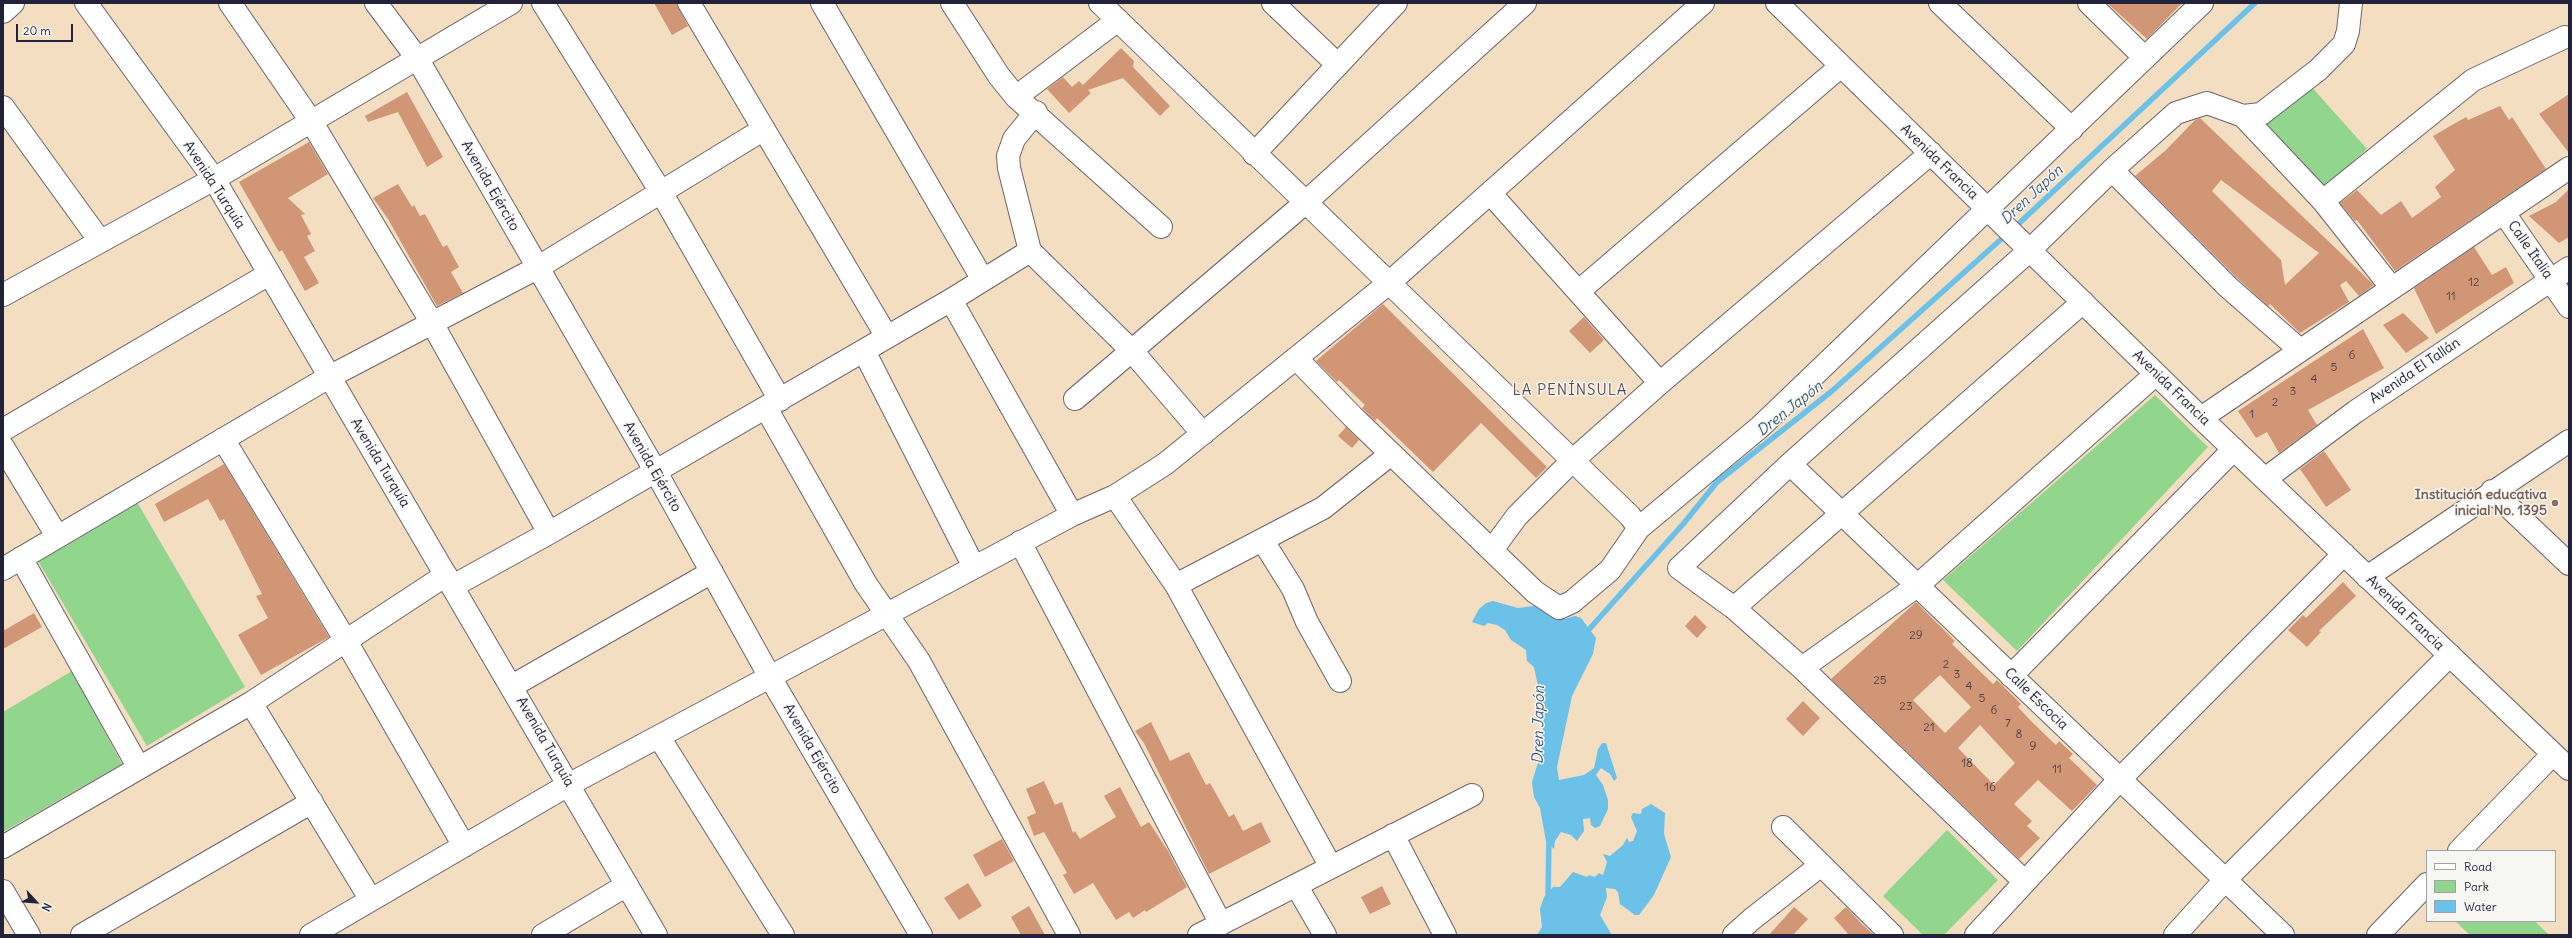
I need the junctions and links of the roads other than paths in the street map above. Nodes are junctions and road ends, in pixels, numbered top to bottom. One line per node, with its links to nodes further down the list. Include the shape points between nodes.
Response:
1 (13, 3): 20 (street)
2 (86, 3): 38 (street, Avenida Turquía)
3 (230, 3): 31 (street)
4 (376, 3): 23 (street, Avenida Ejército)
5 (511, 3): 23 (street)
6 (543, 3): 39 (street)
7 (689, 3): 32 (street)
8 (822, 3): 52 (street)
9 (952, 3): 27 (street, via 999,76)
10 (1100, 3): 21 (street)
11 (1273, 3): 25 (street)
12 (1396, 3): 25 (street)
13 (1525, 3): 42 (street)
14 (1703, 3): 40 (street)
15 (1777, 3): 26 (street, Avenida Francia)
16 (1940, 3): 33 (street)
17 (2090, 3): 24 (street)
18 (2202, 3): 24 (street)
19 (2351, 3): 30 (street, via 2344,44 2334,56 2261,114)
20 (3, 12)
21 (1118, 20): 27 (street); 35 (street)
22 (2564, 36): 41 (street, via 2472,80)
23 (417, 58): 31 (street); 49 (street, Avenida Ejército)
24 (2146, 58): 33 (street)
25 (1338, 65): 35 (street)
26 (1841, 66): 34 (street, Avenida Francia); 56 (street)
27 (1016, 97): 29 (street)
28 (3, 108): 46 (street)
29 (1036, 112): 45 (street); 48 (street, via 1014,139 1008,156)
30 (2243, 116): 37 (street, via 2207,103 2176,113); 41 (street)
31 (312, 121): 38 (street); 61 (street)
32 (764, 129): 39 (street); 62 (street)
33 (2072, 129): 43 (street)
34 (1931, 153): 43 (street, Avenida Francia); 69 (street)
35 (1254, 154): 42 (street)
36 (2569, 168): 44 (street)
37 (2112, 170): 47 (street); 63 (street, via 2228,287)
38 (214, 179): 46 (street); 51 (street, Avenida Turquía)
39 (661, 192): 49 (street); 71 (street)
40 (1490, 193): 54 (street); 56 (street)
41 (2323, 201): 55 (street)
42 (1305, 203): 54 (street); 65 (street)
43 (1992, 213): 47 (street, Avenida Francia); 88 (street, via 1760,427)
44 (2504, 213): 53 (street, Calle Italia); 55 (street)
45 (1161, 227)
46 (100, 241): 57 (street)
47 (2026, 247): 59 (street, Avenida Francia); 81 (street)
48 (1030, 251): 52 (street); 65 (street)
49 (537, 268): 61 (street); 82 (street, Avenida Ejército)
50 (2569, 268): 53 (street, Avenida El Tallán)
51 (269, 274): 68 (street, Avenida Turquía); 73 (street)
52 (983, 280): 58 (street)
53 (2551, 280): 60 (street, Calle Italia); 83 (street, Avenida El Tallán, via 2355,412)
54 (1389, 282): 66 (street); 80 (street)
55 (2392, 287): 63 (street)
56 (1579, 291): 69 (street)
57 (3, 294)
58 (951, 300): 62 (street); 87 (street)
59 (2083, 302): 67 (street, Avenida Francia); 86 (street)
60 (2569, 307)
61 (432, 323): 68 (street); 89 (street)
62 (887, 338): 64 (street)
63 (2300, 350): 72 (street)
64 (864, 351): 71 (street); 97 (street)
65 (1132, 351): 70 (street); 74 (street)
66 (1296, 358): 74 (street); 79 (street)
67 (2156, 374): 72 (street, Avenida Francia); 102 (street)
68 (329, 377): 75 (street); 100 (street, Avenida Turquía)
69 (1660, 383): 80 (street)
70 (1075, 399)
71 (773, 404): 82 (street); 104 (street, via 866,584)
72 (2201, 418): 78 (street, Avenida Francia)
73 (3, 430)
74 (1203, 434): 85 (street, via 1165,464)
75 (223, 439): 90 (street); 105 (street)
76 (2569, 441): 84 (street)
77 (3, 447): 90 (street)
78 (2234, 449): 83 (street, Avenida Francia); 108 (street)
79 (1391, 454): 91 (street, via 1323,508); 93 (street)
80 (1572, 461): 88 (street); 93 (street, via 1517,516)
81 (1790, 464): 86 (street, Calle Escocia); 103 (street, via 1679,568)
82 (656, 472): 89 (street); 98 (street, Avenida Ejército)
83 (2265, 479): 94 (street, Avenida Francia)
84 (2492, 491): 96 (street); 99 (street)
85 (1115, 496): 87 (street); 101 (street)
86 (1841, 512): 102 (street, Calle Escocia); 103 (street)
87 (1072, 515): 92 (street)
88 (1639, 528): 93 (street, via 1610,570 1572,602 1558,608 1535,592)
89 (549, 534): 100 (street)
90 (58, 536): 95 (street)
91 (1263, 541): 101 (street); 110 (street, via 1293,589 1307,622)
92 (1020, 542): 97 (street); 135 (street)
93 (1492, 550)
94 (2344, 554): 99 (street, Avenida Francia); 117 (street)
95 (12, 563): 115 (street)
96 (2569, 564)
97 (974, 567): 104 (street)
98 (712, 572): 109 (street, Avenida Ejército); 111 (street)
99 (2367, 577): 106 (street, Avenida Francia)
100 (450, 581): 105 (street); 111 (street, Avenida Turquía)
101 (1176, 585): 127 (street)
102 (1917, 586): 107 (street); 108 (street, Calle Escocia)
103 (1734, 608): 107 (street)
104 (886, 615): 109 (street); 143 (street, via 920,661)
105 (346, 642): 112 (street); 123 (street)
106 (2450, 655): 114 (street, Avenida Francia); 128 (street)
107 (1802, 668): 129 (street)
108 (2011, 676): 117 (street, Calle Escocia)
109 (770, 677): 113 (street); 142 (street, Avenida Ejército)
110 (1340, 681)
111 (512, 686): 118 (street, Avenida Turquía)
112 (251, 704): 115 (street); 120 (street)
113 (659, 736): 118 (street); 141 (street)
114 (2553, 754): 116 (street, Avenida Francia); 125 (street)
115 (139, 768): 124 (street)
116 (2569, 769)
117 (2120, 779): 128 (street, Calle Escocia); 129 (street)
118 (570, 784): 123 (street); 130 (street, Avenida Turquía)
119 (1472, 795): 122 (street)
120 (312, 802): 134 (street); 137 (street)
121 (1783, 827): 126 (street)
122 (1393, 835): 127 (street); 146 (street)
123 (464, 846): 134 (street)
124 (3, 847)
125 (2460, 850)
126 (1822, 865): 147 (street, via 1752,918); 148 (street)
127 (1330, 867): 131 (street)
128 (2225, 880): 150 (street); 151 (street, Calle Escocia)
129 (2024, 882): 149 (street)
130 (628, 885): 139 (street); 140 (street, Avenida Turquía)
131 (1296, 885): 135 (street); 145 (street)
132 (2426, 885): 152 (street)
133 (3, 891): 136 (street)
134 (372, 900): 138 (street)
135 (1221, 924): 144 (street)
136 (29, 935)
137 (82, 935)
138 (311, 935)
139 (543, 935)
140 (656, 935)
141 (783, 935)
142 (921, 935)
143 (1068, 935)
144 (1201, 935)
145 (1325, 935)
146 (1445, 935)
147 (1734, 935)
148 (1892, 935)
149 (1976, 935)
150 (2175, 935)
151 (2282, 935)
152 (2378, 935)

